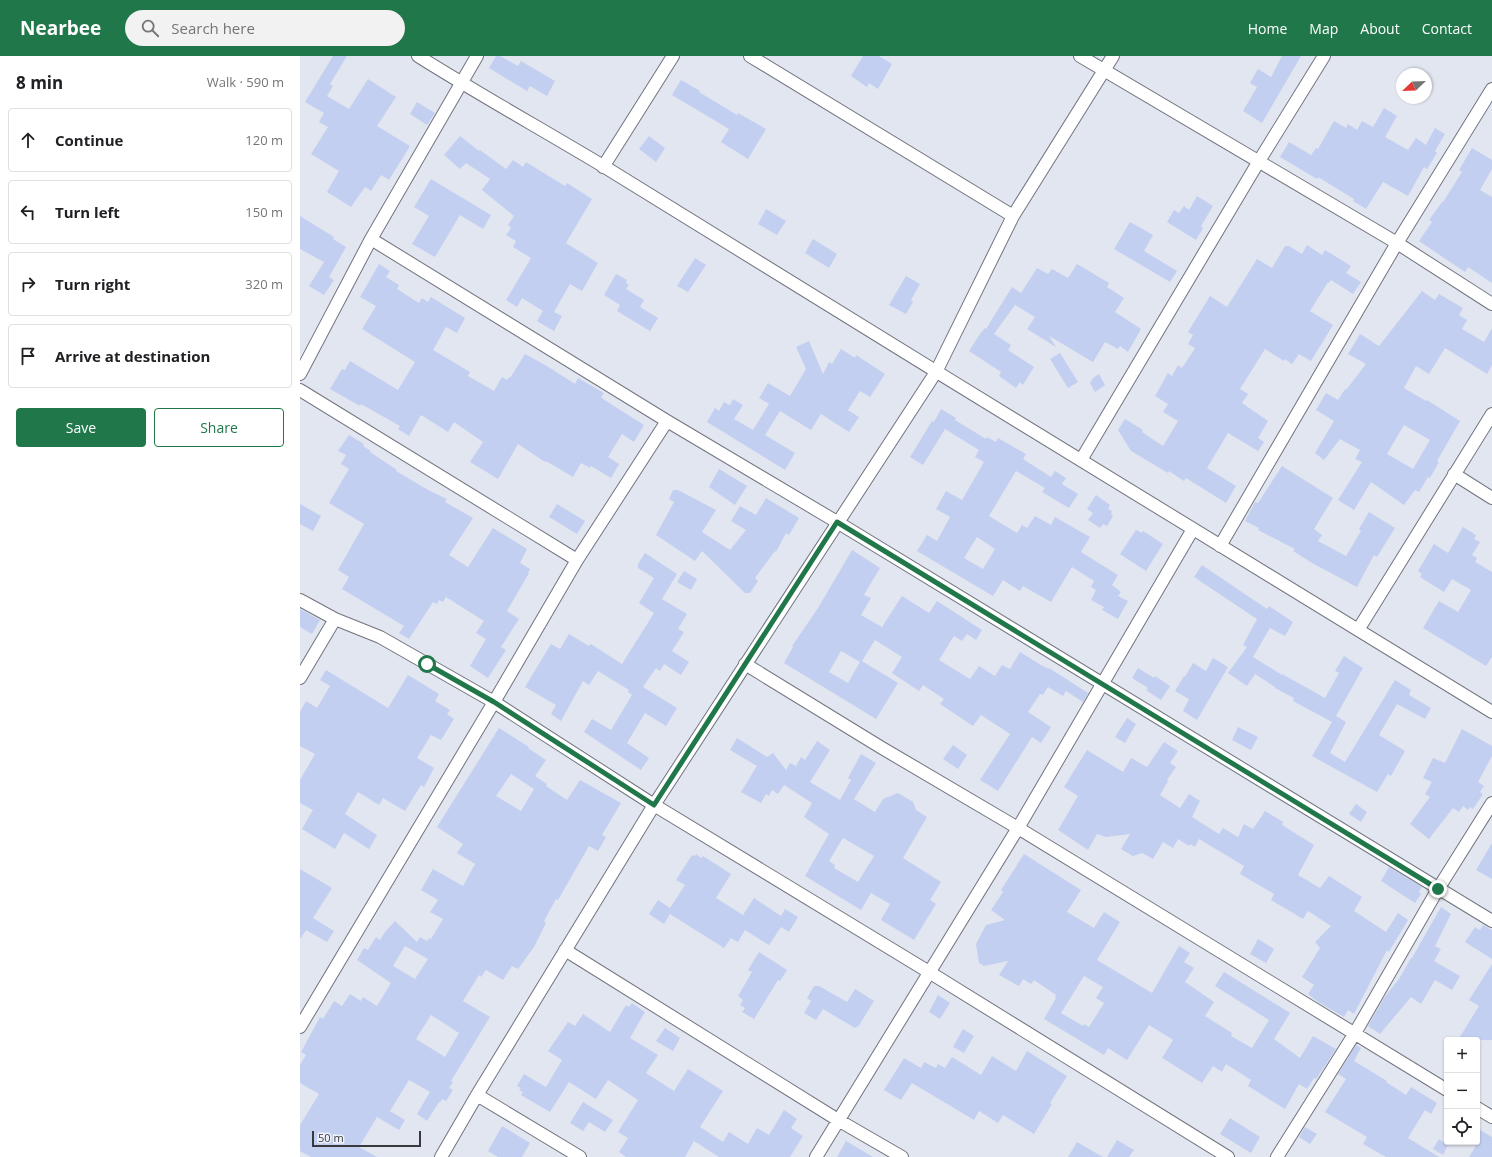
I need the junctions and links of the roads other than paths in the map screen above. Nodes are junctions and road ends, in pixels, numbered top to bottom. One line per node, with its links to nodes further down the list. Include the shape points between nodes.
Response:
1 (418, 56): 9 (street)
2 (478, 56): 9 (street)
3 (673, 56): 12 (street)
4 (750, 56): 13 (street)
5 (1080, 56): 8 (street)
6 (1113, 56): 8 (street)
7 (1324, 56): 11 (street)
8 (1104, 71): 11 (street); 13 (street)
9 (461, 84): 12 (street); 14 (street)
10 (1492, 89): 15 (street)
11 (1260, 161): 15 (street); 22 (street)
12 (603, 167): 17 (street)
13 (1014, 216): 17 (street)
14 (371, 239): 18 (street); 21 (street)
15 (1397, 243): 16 (street); 27 (street)
16 (1492, 304)
17 (936, 372): 22 (street); 25 (street)
18 (300, 374)
19 (300, 390): 28 (street)
20 (1492, 414): 23 (street)
21 (667, 421): 25 (street); 28 (street)
22 (1080, 460): 26 (street)
23 (1454, 474): 24 (street); 31 (street)
24 (1492, 498)
25 (837, 522): 32 (street); 34 (street)
26 (1193, 529): 27 (street); 34 (street)
27 (1220, 546): 31 (street)
28 (576, 560): 35 (street)
29 (300, 600): 30 (street)
30 (335, 619): 33 (street); 35 (street, via 380,637)
31 (1358, 630): 36 (street)
32 (745, 664): 38 (street); 39 (street)
33 (300, 678)
34 (1104, 684): 39 (street); 40 (street)
35 (494, 702): 38 (street); 44 (street)
36 (1492, 712)
37 (1492, 803): 40 (street)
38 (654, 805): 42 (street); 43 (street)
39 (1018, 828): 43 (street); 45 (street)
40 (1438, 889): 41 (street); 45 (street)
41 (1492, 921)
42 (565, 950): 47 (street); 50 (street)
43 (929, 972): 50 (street); 55 (street)
44 (300, 1027)
45 (1355, 1033): 46 (street); 56 (street)
46 (1444, 1088)
47 (477, 1095): 51 (street); 52 (street)
48 (1479, 1109): 49 (street)
49 (1492, 1117)
50 (838, 1120): 53 (street); 54 (street)
51 (441, 1157)
52 (580, 1157)
53 (816, 1157)
54 (902, 1157)
55 (1228, 1157)
56 (1278, 1157)

